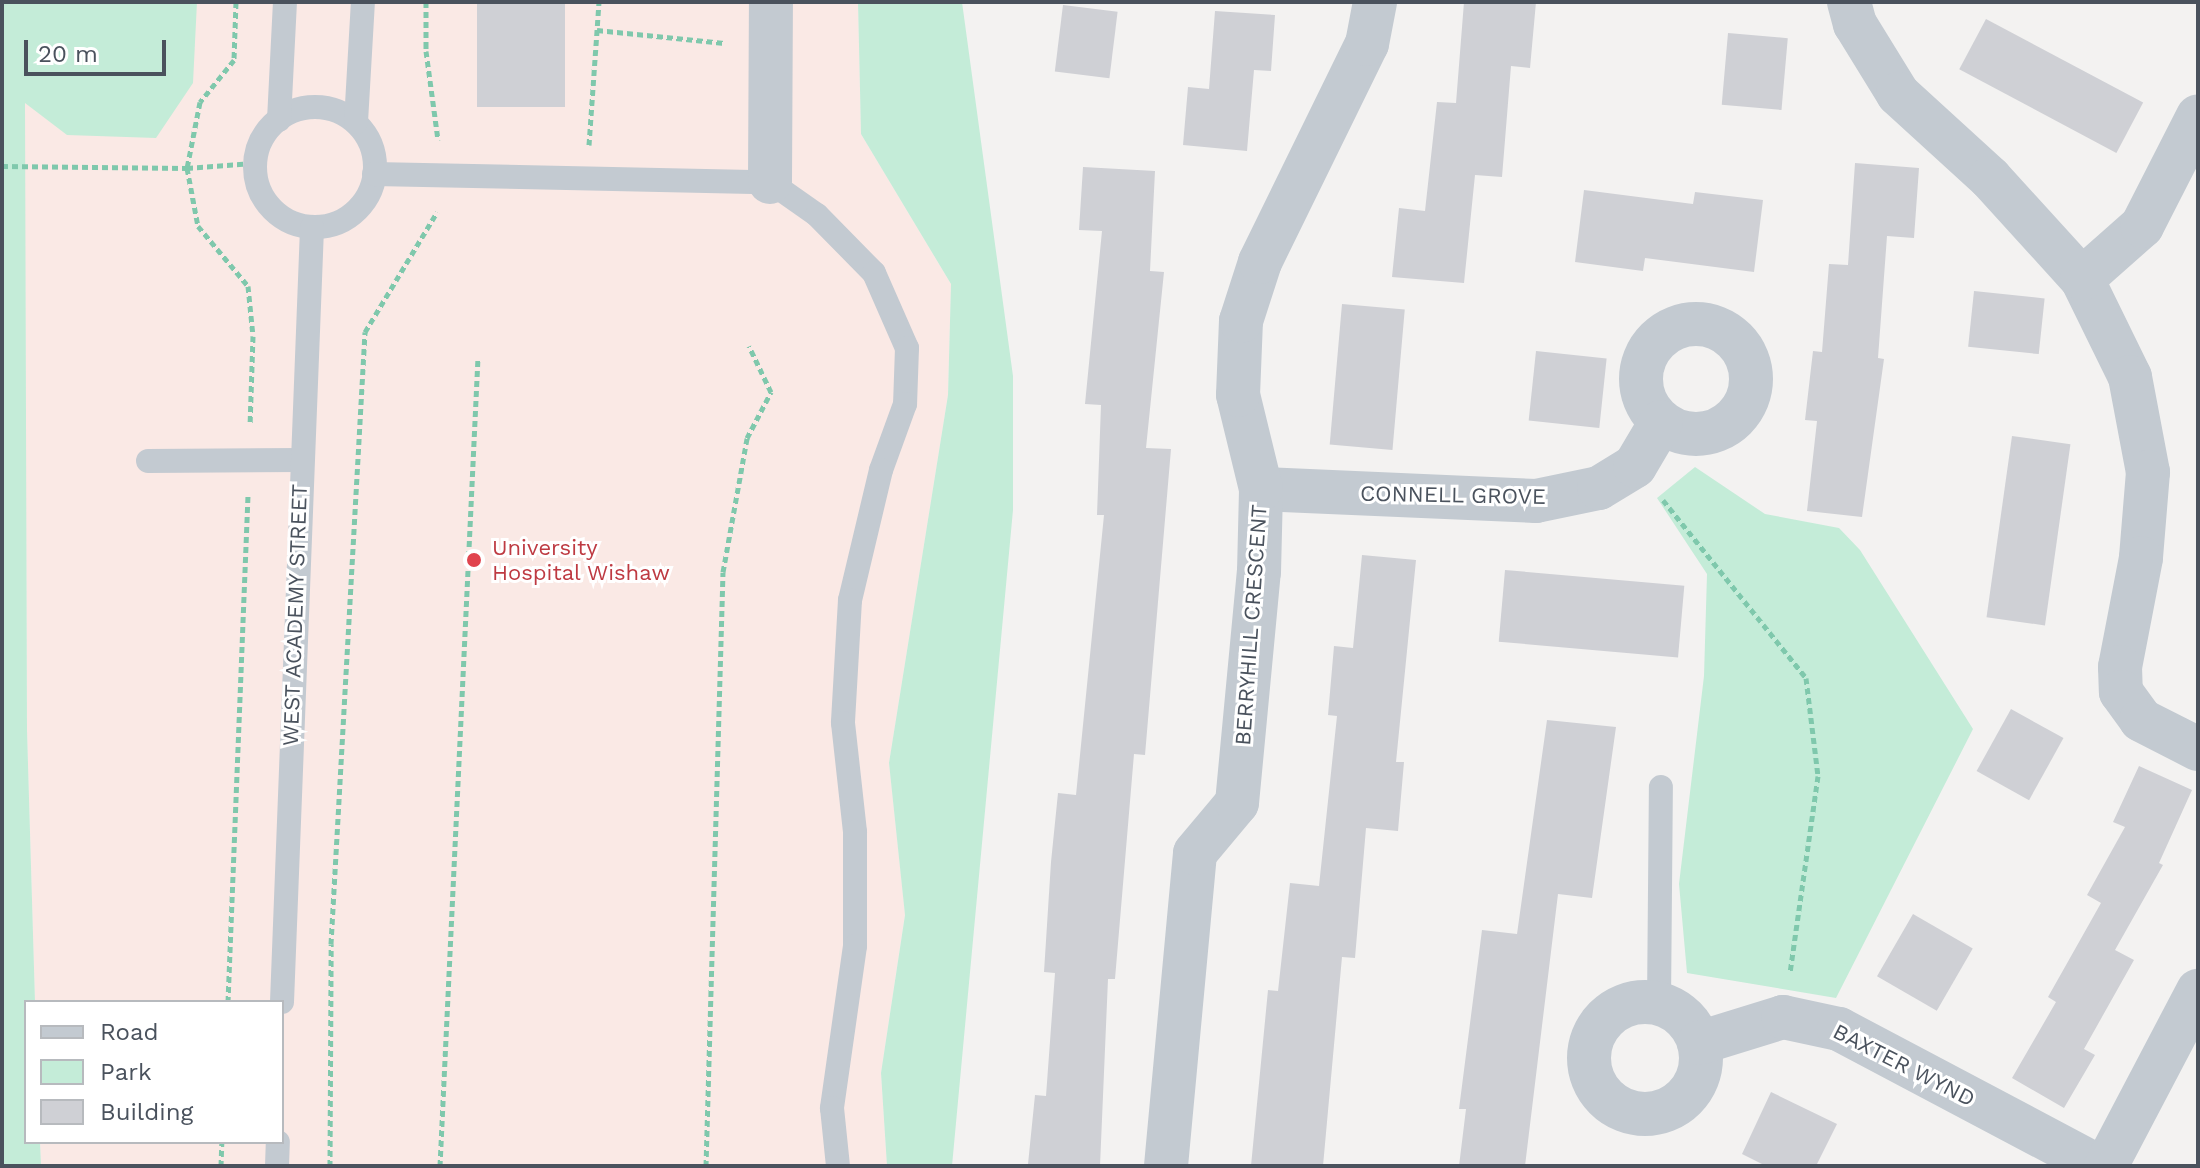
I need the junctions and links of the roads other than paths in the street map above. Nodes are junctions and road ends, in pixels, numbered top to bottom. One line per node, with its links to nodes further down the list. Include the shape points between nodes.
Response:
1 (285, 2): 7 (lane)
2 (363, 2): 8 (lane)
3 (771, 2): 10 (street)
4 (1375, 2): 16 (street, BERRYHILL CRESCENT, via 1367,44 1260,262 1241,321 1238,395)
5 (1849, 2): 12 (street, via 1855,24 1898,94 1990,178)
6 (2198, 116): 12 (street, via 2142,226)
7 (279, 120): 8 (lane, via 290,111 319,106); 11 (lane, via 259,142 253,163 266,204 281,219)
8 (356, 122): 9 (lane, via 371,143)
9 (374, 174): 10 (lane); 11 (lane, via 365,202 343,221)
10 (770, 182): 25 (lane, via 817,215 874,273 907,348 905,404 881,470 850,600 843,723 855,832 855,946 832,1108)
11 (312, 228): 14 (lane, WEST ACADEMY STREET)
12 (2082, 279): 17 (street, via 2130,377 2148,472 2141,558 2120,667 2121,692 2141,720)
13 (1661, 422): 16 (street, CONNELL GROVE, via 1635,466 1599,488 1536,501)
14 (301, 460): 15 (lane); 20 (lane, WEST ACADEMY STREET)
15 (148, 461)
16 (1261, 489): 26 (street, BERRYHILL CRESCENT, via 1259,572 1237,803 1195,853)
17 (2198, 749)
18 (1661, 787): 21 (lane)
19 (2198, 991): 28 (street)
20 (282, 1000)
21 (1659, 1004): 22 (street, via 1691,1025); 22 (street, via 1623,1007 1596,1030 1590,1066 1606,1098 1639,1114 1674,1106 1697,1079)
22 (1699, 1043): 27 (street, BAXTER WYND, via 1783,1017 1839,1029)
23 (278, 1144): 24 (lane)
24 (277, 1166)
25 (838, 1166)
26 (1166, 1166)
27 (2098, 1166)
28 (2106, 1166)

